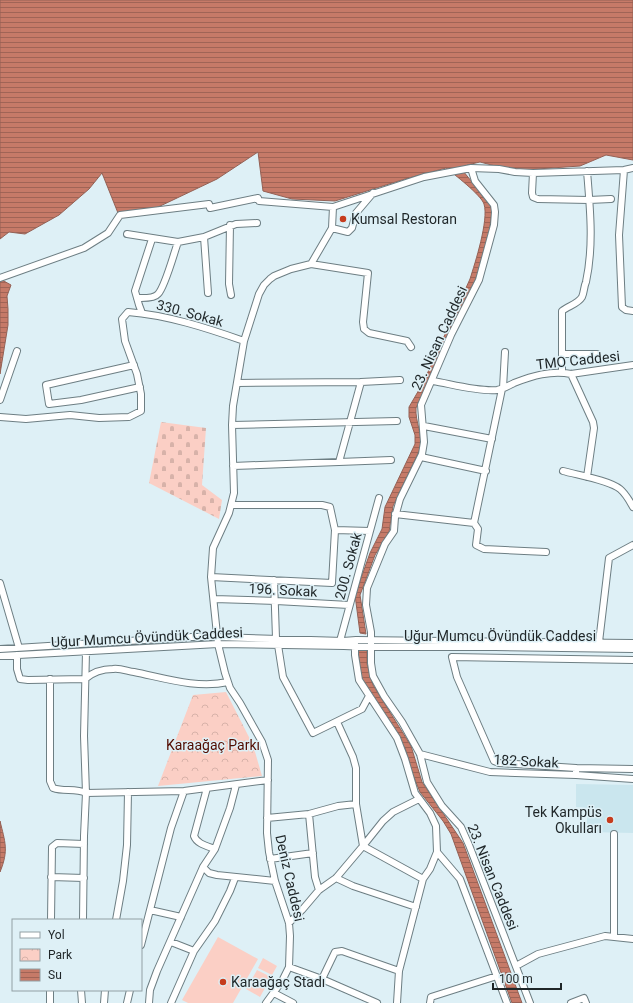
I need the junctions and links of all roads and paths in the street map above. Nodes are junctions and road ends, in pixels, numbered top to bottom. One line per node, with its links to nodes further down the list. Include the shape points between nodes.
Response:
1 (471, 168): 5 (street); 6 (street, via 424,177); 35 (street, 23. Nisan Caddesi, via 475,181 494,205 494,225 479,280 451,335)
2 (633, 168): 3 (street)
3 (624, 170): 4 (street); 22 (street, via 619,255 622,307)
4 (587, 171): 5 (street); 8 (street)
5 (533, 173): 8 (street, via 533,197)
6 (373, 193): 9 (street); 12 (street, via 356,213 352,228 348,232)
7 (611, 199): 8 (street)
8 (589, 200): 28 (street, via 592,242 588,272 582,296 562,310)
9 (333, 207): 12 (street); 18 (street, via 258,201 258,198 210,208 210,204 120,215 108,233 84,248)
10 (257, 223): 11 (street)
11 (230, 226): 14 (street); 20 (street)
12 (332, 228): 17 (street)
13 (127, 234): 15 (street)
14 (204, 237): 16 (street); 19 (street)
15 (152, 239): 16 (street); 21 (street, via 135,291)
16 (178, 242): 21 (street, via 158,294 154,297)
17 (311, 264): 24 (street, Deniz Caddesi, via 274,276 264,285); 25 (street, via 368,273 364,329 369,333 407,341)
18 (0, 278)
19 (208, 293)
20 (231, 295)
21 (137, 298): 23 (street)
22 (633, 311)
23 (142, 313): 24 (street, 330. Sokak, via 200,326); 30 (street, 330. Sokak, via 128,312 122,319 125,341)
24 (244, 341): 37 (street, Deniz Caddesi)
25 (411, 347)
26 (17, 351): 40 (street)
27 (505, 352): 39 (street)
28 (562, 354): 29 (street); 32 (street)
29 (597, 354)
30 (134, 365): 38 (street); 38 (street, via 46,385 50,404)
31 (633, 365): 33 (street, TMO Caddesi)
32 (562, 372): 33 (street, TMO Caddesi); 39 (street, TMO Caddesi, via 530,377)
33 (571, 374): 53 (street, via 594,428)
34 (400, 380): 36 (street)
35 (433, 381): 39 (street, TMO Caddesi, via 488,391); 45 (street, 23. Nisan Caddesi, via 421,405)
36 (361, 382): 37 (street); 43 (street)
37 (237, 383): 44 (street, Deniz Caddesi)
38 (140, 387): 41 (street, via 141,411 130,417)
39 (503, 388): 46 (street)
40 (0, 400)
41 (0, 417)
42 (397, 421): 43 (street)
43 (350, 422): 44 (street); 49 (street)
44 (232, 426): 50 (street, Deniz Caddesi)
45 (424, 426): 46 (street); 47 (street, 23. Nisan Caddesi)
46 (492, 439): 51 (street)
47 (421, 457): 51 (street); 57 (street, 23. Nisan Caddesi)
48 (391, 460): 49 (street)
49 (339, 462): 50 (street)
50 (233, 466): 55 (street, Deniz Caddesi, via 234,493)
51 (486, 471): 58 (street)
52 (563, 471): 53 (street)
53 (587, 477): 56 (street, via 619,488)
54 (380, 498): 60 (street, 200. Sokak)
55 (231, 505): 59 (street, 196. Sokak, via 322,505 330,507); 63 (street, Deniz Caddesi, via 213,548)
56 (633, 507)
57 (395, 514): 58 (street); 76 (street, 23. Nisan Caddesi, via 394,531 385,544 366,588)
58 (474, 523): 62 (street, via 478,529 476,545 484,549)
59 (335, 530): 60 (street); 66 (street, 196. Sokak)
60 (370, 532): 69 (street, 200. Sokak)
61 (633, 545): 73 (street, via 609,558)
62 (546, 552)
63 (211, 577): 64 (street, 200. Sokak); 67 (street, Deniz Caddesi)
64 (274, 580): 66 (street, 200. Sokak); 68 (street)
65 (0, 583): 78 (street)
66 (332, 583)
67 (214, 599): 68 (street, 196. Sokak); 71 (street, Deniz Caddesi)
68 (276, 601): 69 (street, 196. Sokak); 70 (street)
69 (350, 605): 72 (street, 200. Sokak)
70 (276, 638): 71 (street, Uğur Mumcu Övündük Caddesi); 72 (street, Uğur Mumcu Övündük Caddesi)
71 (218, 640): 77 (street, Uğur Mumcu Övündük Caddesi); 78 (street, Uğur Mumcu Övündük Caddesi); 82 (street, Uğur Mumcu Övündük Caddesi); 88 (street, Deniz Caddesi)
72 (340, 641): 75 (street, Uğur Mumcu Övündük Caddesi)
73 (599, 642): 74 (street, Uğur Mumcu Övündük Caddesi); 76 (street, Uğur Mumcu Övündük Caddesi)
74 (633, 643)
75 (357, 644): 76 (street); 77 (street, Uğur Mumcu Övündük Caddesi); 89 (street, via 359,680)
76 (369, 644): 80 (street, Uğur Mumcu Övündük Caddesi); 91 (street, 23. Nisan Caddesi, via 372,676)
77 (278, 645): 90 (street, via 283,677 313,733)
78 (19, 648): 81 (street, Uğur Mumcu Övündük Caddesi)
79 (0, 649): 81 (street)
80 (633, 649)
81 (8, 652): 83 (street, Uğur Mumcu Övündük Caddesi); 84 (street)
82 (86, 652): 83 (street, Uğur Mumcu Övündük Caddesi); 87 (street)
83 (17, 655): 86 (street, via 20,678)
84 (0, 656)
85 (633, 660): 92 (street, via 452,657 457,677 494,761)
86 (50, 679): 87 (street); 101 (street, via 50,783 57,790 73,789)
87 (85, 679): 88 (street, via 95,672 113,668 197,684); 101 (street)
88 (228, 682): 96 (street, Deniz Caddesi, via 262,742 268,760)
89 (369, 696): 90 (street, via 362,709); 102 (street, via 397,738)
90 (338, 722): 103 (street, via 356,768)
91 (420, 754): 94 (street, 182 Sokak, via 490,772); 133 (street, 23. Nisan Caddesi, via 427,782 442,806 461,827)
92 (576, 768): 93 (street); 94 (street)
93 (633, 769)
94 (576, 775): 95 (street, 182 Sokak)
95 (633, 779)
96 (268, 780): 97 (street); 105 (street, Deniz Caddesi)
97 (236, 785): 98 (street); 109 (street)
98 (207, 788): 99 (street); 109 (street, via 194,836 200,843)
99 (184, 791): 100 (street); 122 (street)
100 (128, 792): 101 (street); 126 (street, via 127,845)
101 (86, 793): 107 (street)
102 (419, 799): 108 (street, via 393,812); 110 (street, via 436,826)
103 (356, 804): 104 (street); 108 (street)
104 (309, 814): 105 (street); 111 (street)
105 (267, 818): 112 (street, Deniz Caddesi)
106 (614, 834): 128 (street)
107 (84, 844): 114 (street, via 53,845); 115 (street)
108 (363, 846): 117 (street); 118 (street)
109 (215, 848): 113 (street)
110 (437, 852): 118 (street); 136 (street, via 460,879)
111 (313, 853): 112 (street); 120 (street)
112 (270, 859): 119 (street, Deniz Caddesi)
113 (203, 867): 116 (street, via 210,873); 123 (street)
114 (51, 877): 115 (street); 124 (street)
115 (84, 878): 125 (street)
116 (235, 878): 119 (street); 132 (street, via 215,922)
117 (336, 878): 120 (street); 121 (street)
118 (423, 879): 121 (street)
119 (275, 881): 127 (street, Deniz Caddesi)
120 (319, 890): 127 (street)
121 (416, 907): 135 (street)
122 (150, 910): 123 (street); 129 (street)
123 (181, 917): 131 (street)
124 (51, 919)
125 (83, 919)
126 (116, 919)
127 (289, 923): 134 (street, Deniz Caddesi)
128 (614, 937): 130 (street); 133 (street, via 605,936 538,954)
129 (142, 939)
130 (633, 939)
131 (171, 942): 132 (street); 147 (street, via 150,990)
132 (194, 951): 148 (street)
133 (516, 966): 155 (street, 23. Nisan Caddesi)
134 (289, 967): 137 (street); 142 (street, Deniz Caddesi)
135 (399, 971): 137 (street, via 342,951 335,952); 152 (street)
136 (497, 976): 153 (street, via 431,997); 154 (street)
137 (322, 979): 151 (street)
138 (50, 991): 143 (street)
139 (81, 991): 144 (street)
140 (105, 991): 145 (street)
141 (130, 991): 146 (street)
142 (274, 993): 149 (street, Deniz Caddesi); 150 (street)
143 (50, 1003)
144 (82, 1003)
145 (104, 1003)
146 (127, 1003)
147 (149, 1003)
148 (171, 1003)
149 (266, 1003)
150 (293, 1003)
151 (377, 1003)
152 (397, 1003)
153 (430, 1003)
154 (506, 1003)
155 (530, 1003)
156 (571, 1003): 157 (street, via 584,998)
157 (586, 1003)

